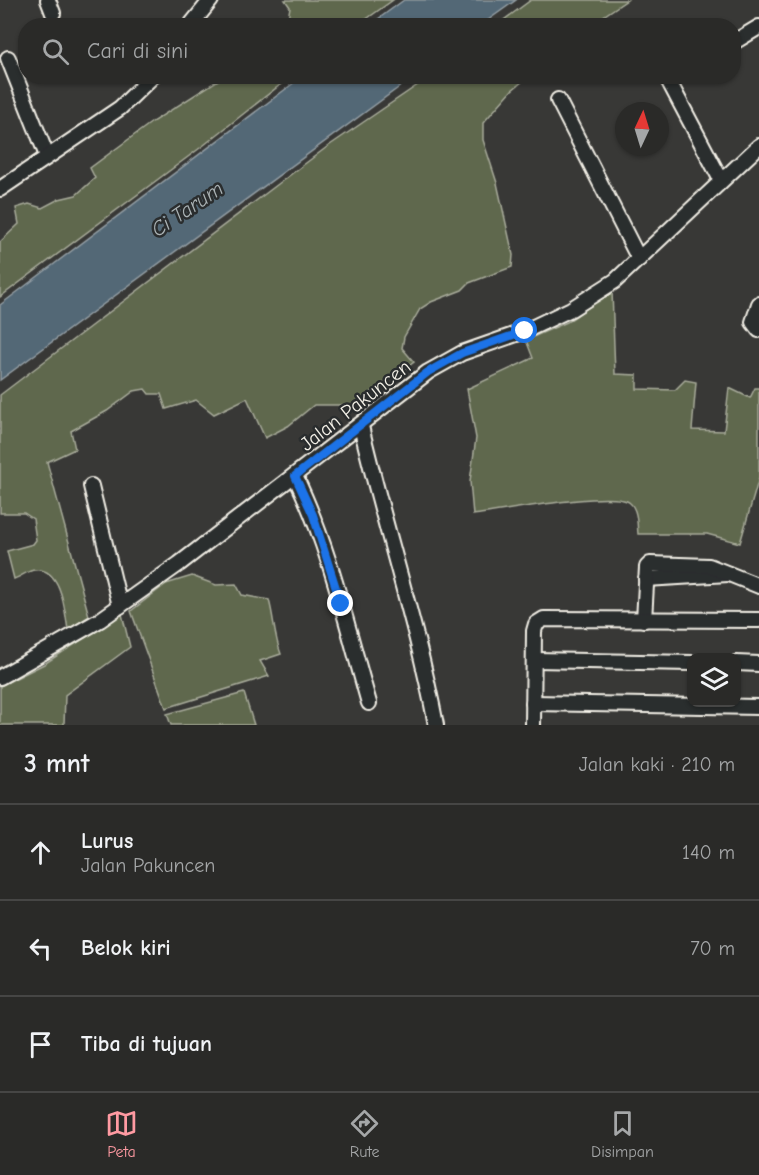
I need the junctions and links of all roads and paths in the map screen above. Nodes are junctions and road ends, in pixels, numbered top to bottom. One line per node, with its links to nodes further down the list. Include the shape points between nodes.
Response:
1 (211, 0): 2 (street)
2 (196, 18)
3 (759, 27): 4 (street)
4 (741, 38)
5 (8, 58): 6 (street)
6 (18, 83)
7 (18, 84): 12 (street)
8 (145, 84): 12 (street, via 120,108)
9 (670, 84): 13 (street)
10 (558, 100): 15 (street)
11 (759, 146): 13 (street, Jalan Pakuncen)
12 (47, 156): 14 (street)
13 (721, 180): 15 (street, Jalan Pakuncen)
14 (0, 189)
15 (639, 259): 18 (street, Jalan Pakuncen, via 571,309 525,331 462,353 428,372)
16 (759, 304): 17 (street, via 753,322)
17 (759, 330)
18 (361, 426): 19 (street, Jalan Pakuncen); 33 (street)
19 (295, 476): 22 (street, Jalan Pakuncen); 30 (street, via 327,557)
20 (91, 486): 22 (street)
21 (759, 586): 23 (street, via 709,566 656,562 647,567)
22 (120, 606): 29 (street, Jalan Pakuncen)
23 (644, 620): 24 (street); 25 (street, via 544,618 534,631)
24 (759, 620)
25 (535, 660): 26 (street); 31 (street)
26 (687, 663)
27 (741, 663): 28 (street)
28 (759, 664)
29 (0, 677)
30 (369, 703)
31 (533, 703): 32 (street); 34 (street)
32 (759, 707)
33 (436, 725)
34 (533, 725)

